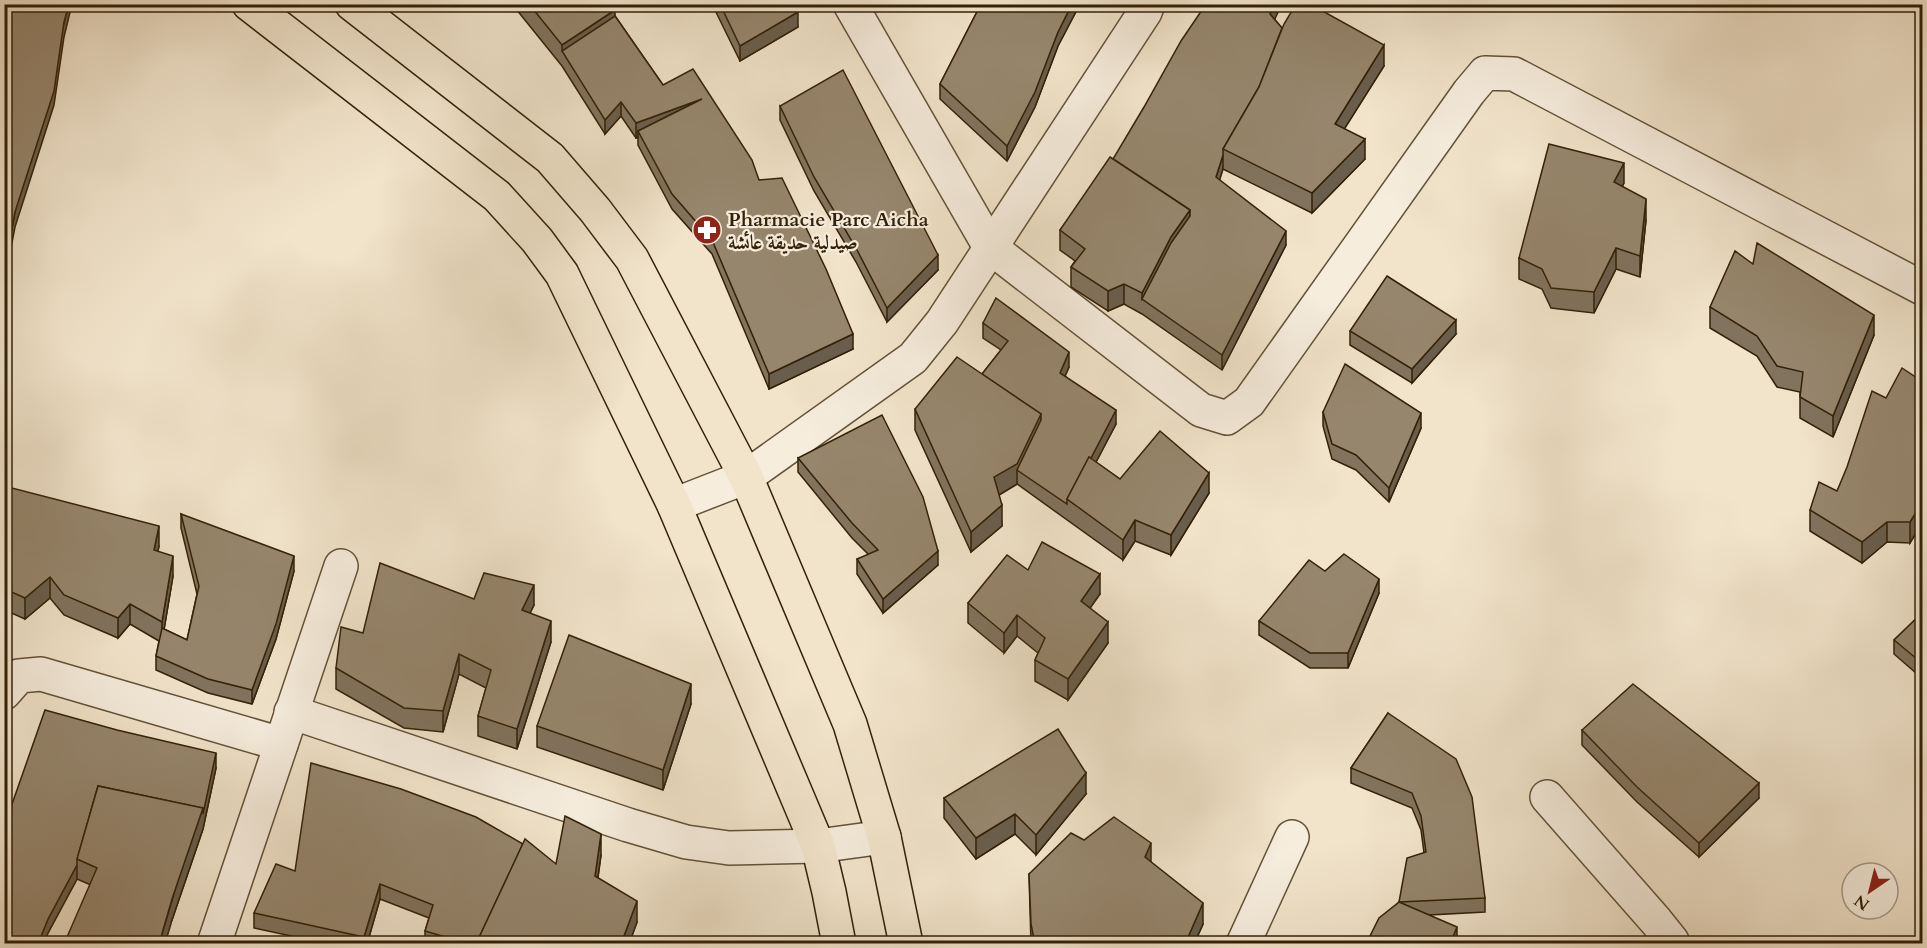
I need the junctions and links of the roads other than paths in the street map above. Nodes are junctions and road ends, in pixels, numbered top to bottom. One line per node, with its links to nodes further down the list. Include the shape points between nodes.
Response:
1 (249, 4): 8 (main road, via 496,196 537,240 562,274)
2 (352, 4): 7 (main road, via 550,158 595,210 632,259)
3 (850, 4): 5 (street)
4 (1148, 4): 5 (street)
5 (990, 247): 6 (street, via 1201,410 1227,418 1249,402 1469,92 1485,74 1514,74); 7 (street, via 942,322 913,358)
6 (1923, 288)
7 (746, 477): 8 (street); 14 (main road, via 850,724)
8 (674, 505): 16 (main road)
9 (341, 566): 11 (street)
10 (4, 693): 12 (street, via 19,676 41,675)
11 (291, 712): 12 (street); 16 (street, via 686,842 729,848)
12 (281, 744): 17 (street)
13 (1547, 797): 21 (street)
14 (884, 837): 16 (street); 19 (main road)
15 (1292, 837): 20 (street)
16 (818, 846): 18 (main road)
17 (214, 944)
18 (839, 944)
19 (906, 944)
20 (1243, 944)
21 (1672, 944)

